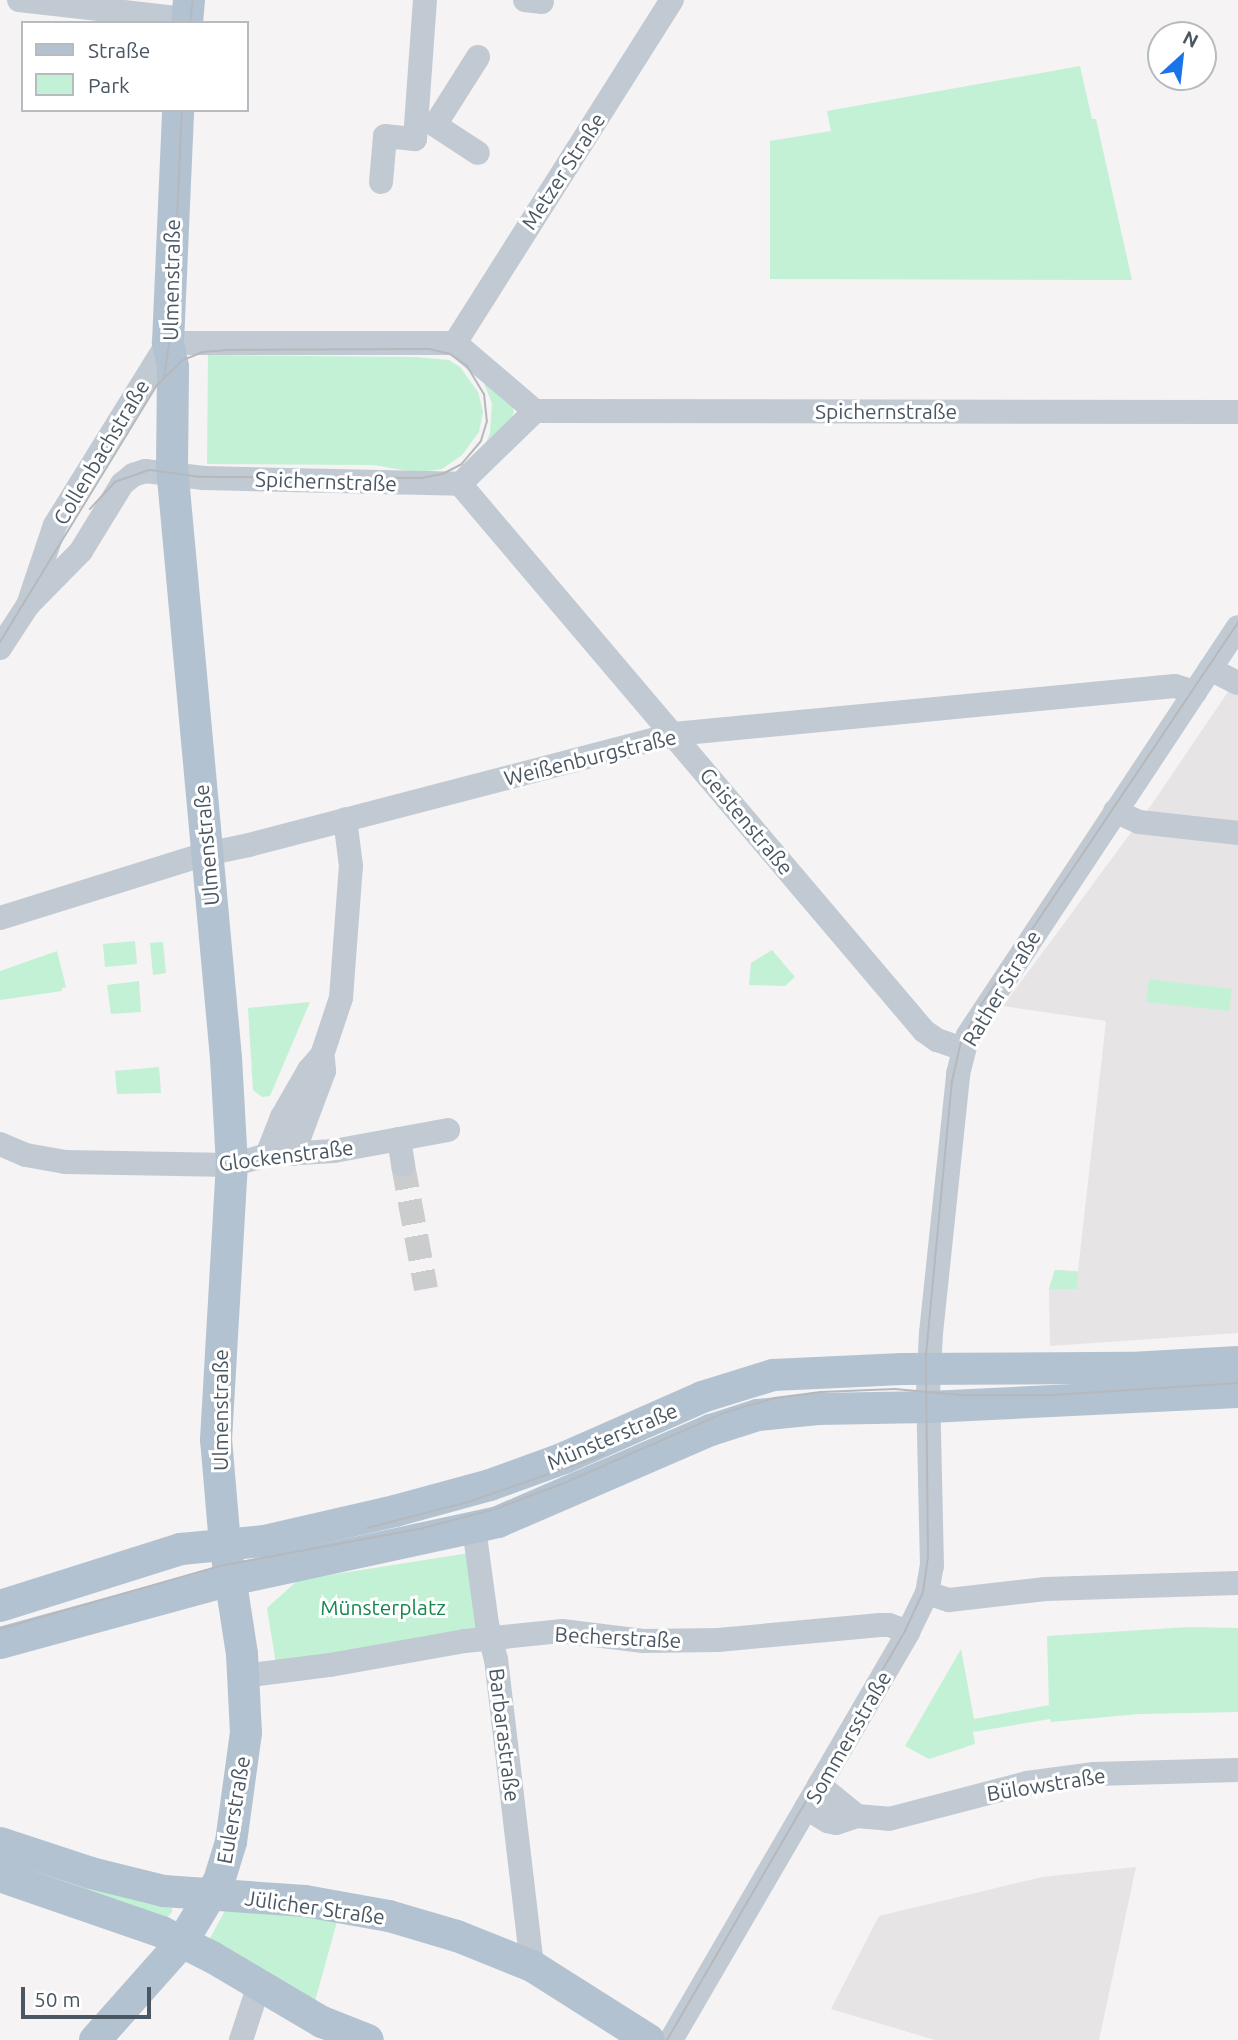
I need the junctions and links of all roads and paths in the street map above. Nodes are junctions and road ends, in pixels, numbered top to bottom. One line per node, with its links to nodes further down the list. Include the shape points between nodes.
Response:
1 (19, 0): 4 (street)
2 (425, 0): 7 (street)
3 (672, 0): 11 (street, Metzer Straße)
4 (188, 14)
5 (478, 57): 7 (street)
6 (178, 112): 10 (main road, Ulmenstraße)
7 (426, 120): 8 (street); 9 (street, via 415,139 385,136)
8 (478, 153)
9 (381, 183)
10 (168, 343): 11 (street); 14 (main road, Ulmenstraße, via 173,367); 16 (street, Collenbachstraße, via 55,525)
11 (455, 343): 12 (street)
12 (535, 411): 13 (street, Spichernstraße); 15 (street)
13 (1238, 412)
14 (172, 475): 15 (street, Spichernstraße); 16 (street, Collenbachstraße, via 145,471 129,478 81,551); 26 (main road, Ulmenstraße)
15 (460, 484): 22 (street, Geistenstraße)
16 (28, 605): 18 (street, Collenbachstraße)
17 (1238, 627): 19 (street, Rather Straße)
18 (0, 648)
19 (1210, 669): 20 (street); 21 (street, Rather Straße)
20 (1238, 683)
21 (1195, 692): 22 (street, Weißenburgstraße, via 1175,686); 23 (street, Rather Straße)
22 (674, 734): 24 (street, Weißenburgstraße); 28 (street, Geistenstraße, via 924,1031)
23 (1115, 811): 25 (street, via 1139,822); 28 (street, Rather Straße, via 983,1009)
24 (345, 819): 26 (street, Weißenburgstraße); 29 (street, via 351,866 346,957 341,998)
25 (1238, 834)
26 (206, 853): 27 (street, Weißenburgstraße); 35 (main road, Ulmenstraße)
27 (0, 918)
28 (963, 1049): 38 (street, Rather Straße)
29 (322, 1055): 33 (street, via 324,1071); 34 (street, via 282,1117)
30 (448, 1130): 31 (street, Glockenstraße)
31 (399, 1139): 33 (street, Glockenstraße); 36 (street)
32 (0, 1144): 35 (street, Glockenstraße, via 26,1155 65,1162)
33 (293, 1154): 34 (street, Glockenstraße)
34 (267, 1155): 35 (street, Glockenstraße)
35 (232, 1165): 42 (main road, Ulmenstraße, via 216,1440)
36 (403, 1165)
37 (1238, 1362): 38 (main road, Münsterstraße, via 1131,1368)
38 (929, 1368): 40 (street, Rather Straße); 42 (main road, Münsterstraße, via 790,1372 755,1379 490,1485 278,1538)
39 (1238, 1392): 40 (main road, Münsterstraße)
40 (929, 1407): 41 (main road, Münsterstraße, via 818,1409 742,1419); 45 (street, Sommersstraße, via 932,1566)
41 (474, 1528): 43 (main road, Münsterstraße); 48 (street, Barbarastraße)
42 (225, 1544): 43 (main road, Ulmenstraße); 46 (main road, Münsterstraße, via 181,1549)
43 (230, 1580): 49 (main road, Münsterstraße); 50 (main road, Eulerstraße)
44 (1238, 1583): 45 (street, via 1045,1589 949,1600)
45 (927, 1593): 47 (street, Sommersstraße)
46 (0, 1606)
47 (908, 1632): 48 (street, Becherstraße, via 880,1625 718,1640 643,1641 562,1631); 52 (street, Sommersstraße)
48 (491, 1639): 50 (street, Becherstraße); 59 (street, Barbarastraße)
49 (0, 1643)
50 (244, 1675): 57 (main road, Eulerstraße, via 246,1733 237,1808 231,1842)
51 (1238, 1770): 54 (street, Bülowstraße, via 1094,1774 1027,1783 889,1819)
52 (820, 1786): 53 (street, Sommersstraße); 54 (street)
53 (806, 1808): 54 (street, Bülowstraße, via 828,1821); 65 (street, Sommersstraße)
54 (857, 1816)
55 (0, 1843): 57 (main road, Jülicher Straße, via 130,1884)
56 (0, 1876): 58 (main road, via 106,1910)
57 (212, 1895): 58 (main road, Eulerstraße); 59 (main road, Jülicher Straße, via 305,1901 376,1913)
58 (183, 1942): 60 (main road); 61 (main road, Eulerstraße)
59 (524, 1955): 64 (main road, Jülicher Straße)
60 (259, 1985): 62 (street); 63 (main road, via 322,2022)
61 (96, 2040)
62 (241, 2040)
63 (368, 2040)
64 (649, 2040)
65 (671, 2040)

